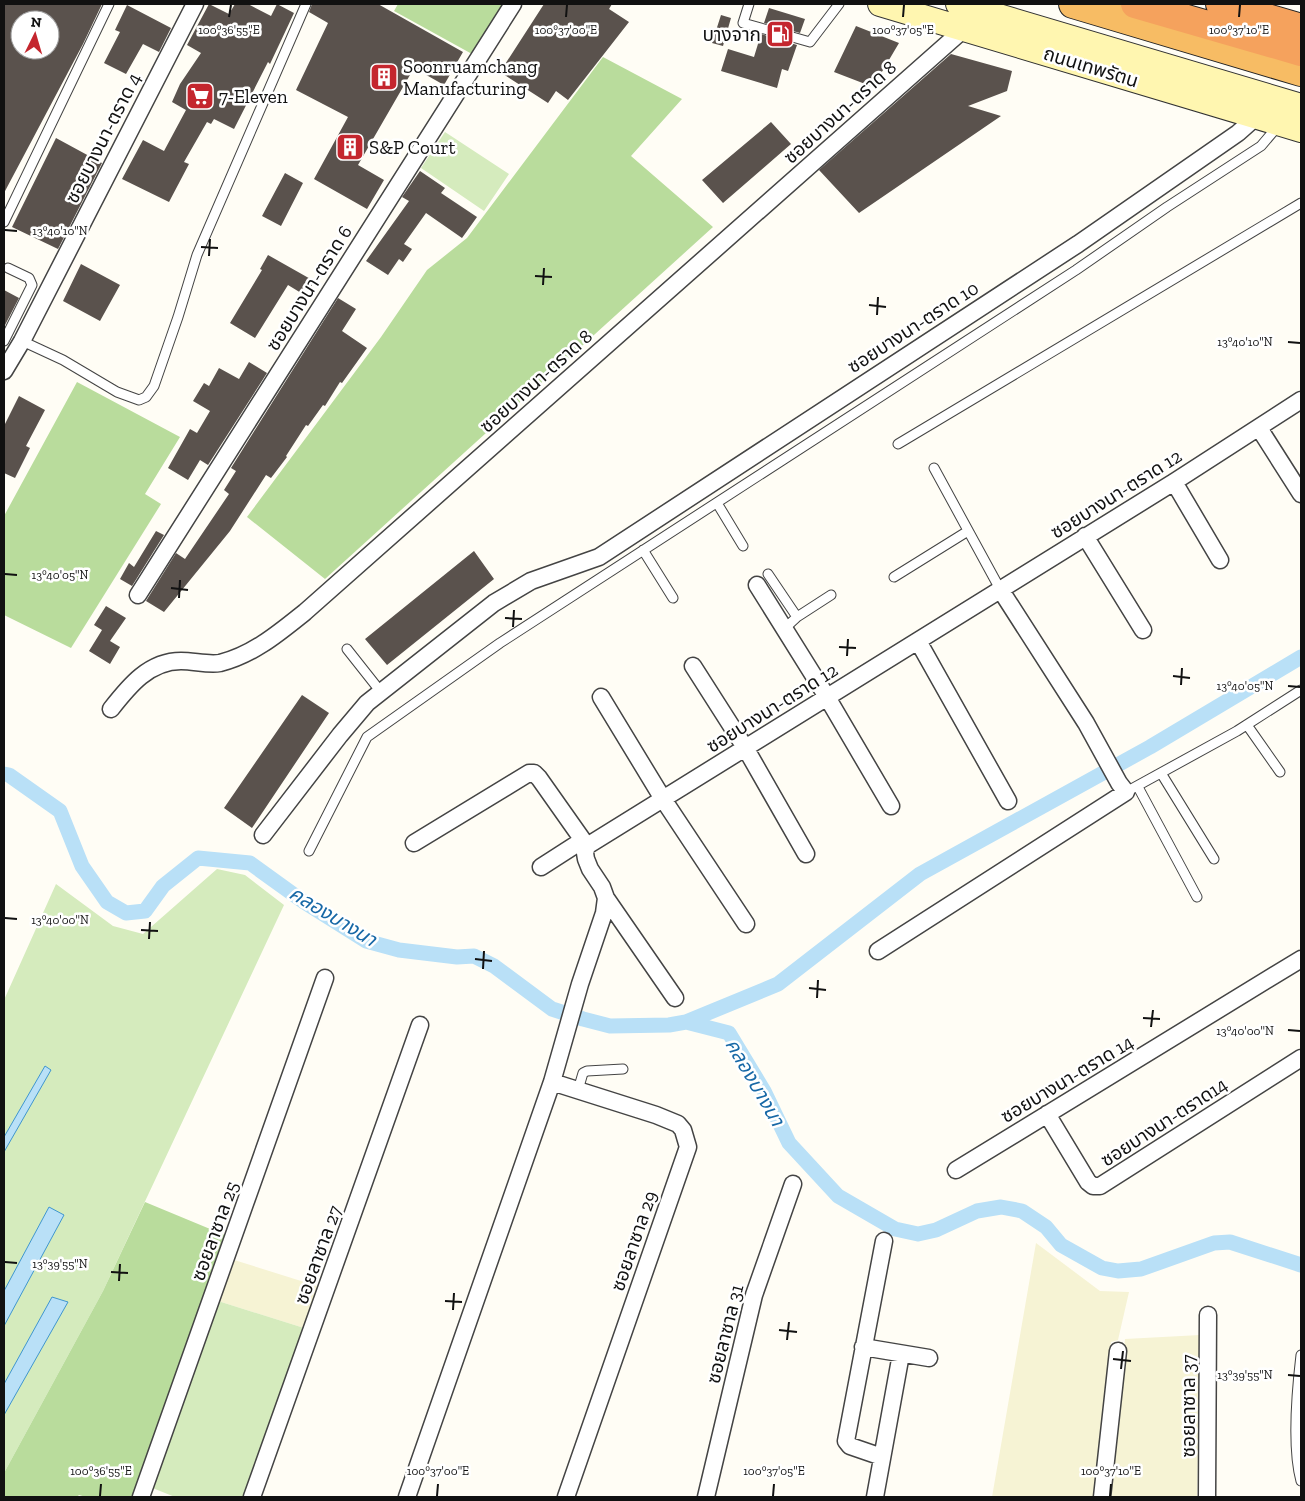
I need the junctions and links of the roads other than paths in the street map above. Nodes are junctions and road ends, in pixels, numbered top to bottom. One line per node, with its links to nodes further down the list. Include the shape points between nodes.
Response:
1 (109, 4): 20 (lane)
2 (194, 4): 23 (street, ซอยบางนา-ตราด 4)
3 (306, 4): 23 (lane, via 197,255 162,365 148,395 139,400 126,397 63,360)
4 (513, 4): 40 (street, ซอยบางนา-ตราด 6)
5 (749, 4): 6 (lane, via 743,23 810,42)
6 (839, 4)
7 (880, 4): 13 (main road, ถนนเทพรัตน)
8 (958, 4): 16 (main road)
9 (1073, 4): 15 (highway)
10 (1135, 4): 14 (highway)
11 (1220, 4): 12 (highway)
12 (1301, 28)
13 (964, 29): 17 (main road, ถนนเทพรัตน); 53 (street, ซอยบางนา-ตราด 8, via 306,612 272,638 236,658 218,663 164,663 151,668 134,681)
14 (1301, 52)
15 (1301, 72)
16 (1301, 106)
17 (1256, 116): 18 (main road, ถนนเทพรัตน); 50 (street, ซอยบางนา-ตราด 10, via 1238,133 1078,244 599,557 531,581 494,603)
18 (1291, 127): 31 (lane)
19 (1301, 203): 27 (lane)
20 (4, 222)
21 (8, 268): 22 (lane, via 29,278 32,285)
22 (4, 341)
23 (22, 341): 24 (street, ซอยบางนา-ตราด 4)
24 (4, 371)
25 (1301, 400): 26 (street, ซอยบางนา-ตราด 12)
26 (1259, 428): 29 (street, ซอยบางนา-ตราด 12); 30 (street)
27 (898, 444)
28 (934, 468): 32 (lane)
29 (1174, 482): 33 (street, ซอยบางนา-ตราด 12); 36 (street)
30 (1301, 494)
31 (717, 503): 34 (lane); 35 (lane)
32 (968, 531): 37 (lane); 39 (lane)
33 (1084, 536): 39 (street, ซอยบางนา-ตราด 12); 45 (street)
34 (743, 546)
35 (643, 550): 42 (lane); 65 (lane, via 500,643 367,737)
36 (1220, 560)
37 (894, 577)
38 (763, 580): 43 (lane); 44 (street)
39 (1000, 589): 46 (street, ซอยบางนา-ตราด 12); 58 (street, via 1100,749)
40 (138, 594)
41 (831, 595): 43 (lane)
42 (673, 598)
43 (797, 617): 44 (lane)
44 (784, 628): 52 (street)
45 (1143, 630)
46 (918, 641): 52 (street, ซอยบางนา-ตราด 12); 60 (street)
47 (346, 650): 50 (lane)
48 (693, 666): 55 (street)
49 (1301, 690): 54 (lane)
50 (381, 692): 62 (street, ซอยบางนา-ตราด 10, via 367,703 340,735)
51 (602, 697): 59 (street)
52 (827, 697): 55 (street, ซอยบางนา-ตราด 12); 61 (street)
53 (111, 709)
54 (1247, 724): 56 (lane); 57 (lane)
55 (746, 749): 59 (street, ซอยบางนา-ตราด 12); 66 (street)
56 (1280, 772)
57 (1162, 773): 58 (lane); 67 (lane)
58 (1128, 787): 69 (lane); 72 (street)
59 (663, 799): 64 (street, ซอยบางนา-ตราด 12); 71 (street)
60 (1008, 802)
61 (891, 806)
62 (263, 835)
63 (414, 843): 64 (street, via 529,773 539,778)
64 (585, 843): 68 (street, ซอยบางนา-ตราด 12); 70 (street, via 586,859)
65 (309, 851)
66 (806, 854)
67 (1214, 859)
68 (541, 867)
69 (1197, 897)
70 (606, 898): 75 (street); 79 (street)
71 (746, 924)
72 (878, 951)
73 (1301, 959): 81 (street, ซอยบางนา-ตราด 14)
74 (325, 978): 93 (street, ซอยลาซาล 25)
75 (675, 998)
76 (420, 1025): 94 (street, ซอยลาซาล 27)
77 (1301, 1058): 81 (street, ซอยบางนา-ตราด14, via 1100,1186 1088,1182)
78 (623, 1070): 80 (lane, via 587,1070)
79 (552, 1082): 80 (street, ซอยลาซาล 29); 95 (street)
80 (578, 1090): 96 (street, ซอยลาซาล 29, via 678,1124 688,1146)
81 (1047, 1114): 82 (street, ซอยบางนา-ตราด 14)
82 (956, 1170)
83 (793, 1184): 97 (street, ซอยลาซาล 31, via 754,1295)
84 (884, 1240): 86 (street)
85 (1208, 1315): 100 (street, ซอยลาซาล 37)
86 (863, 1347): 88 (street); 91 (street, via 846,1441 850,1446)
87 (1118, 1351): 99 (street)
88 (900, 1354): 90 (street); 91 (street)
89 (1301, 1355): 92 (lane, via 1297,1441)
90 (930, 1358)
91 (882, 1457): 98 (street)
92 (1301, 1481)
93 (142, 1497)
94 (252, 1497)
95 (407, 1497)
96 (566, 1497)
97 (706, 1497)
98 (875, 1497)
99 (1102, 1497)
100 (1208, 1497)

